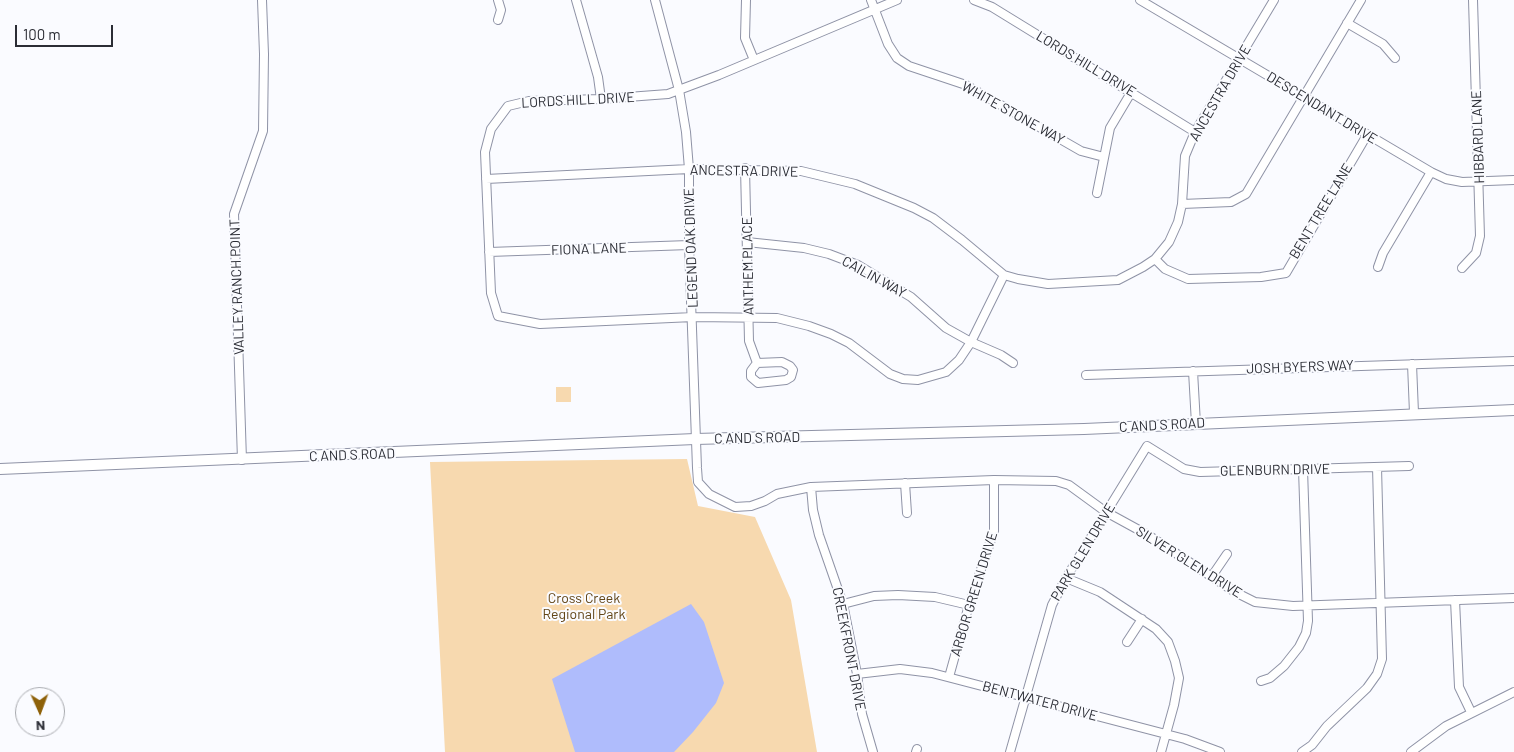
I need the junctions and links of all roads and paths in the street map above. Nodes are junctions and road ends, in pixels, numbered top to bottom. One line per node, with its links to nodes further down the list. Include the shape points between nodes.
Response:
1 (262, 0): 55 (street, VALLEY RANCH POINT, via 263,131 234,214)
2 (498, 0): 14 (street, via 501,10)
3 (576, 0): 22 (street, via 598,77)
4 (655, 0): 19 (street, LEGEND OAK DRIVE)
5 (746, 0): 17 (street, via 745,38)
6 (871, 0): 13 (street, WHITE STONE WAY)
7 (897, 0): 13 (street, LORDS HILL DRIVE)
8 (974, 0): 20 (street, LORDS HILL DRIVE, via 992,7)
9 (1140, 0): 18 (street, DESCENDANT DRIVE)
10 (1274, 0): 18 (street, ANCESTRA DRIVE)
11 (1361, 0): 15 (street)
12 (1474, 0): 31 (street, HIBBARD LANE)
13 (874, 10): 17 (street, LORDS HILL DRIVE); 25 (street, WHITE STONE WAY, via 888,44 897,58 909,66 966,85 1081,151)
14 (498, 20)
15 (1348, 23): 16 (street, via 1383,44); 21 (street)
16 (1395, 58)
17 (754, 60): 19 (street, LORDS HILL DRIVE)
18 (1239, 60): 21 (street, DESCENDANT DRIVE); 23 (street, ANCESTRA DRIVE)
19 (679, 90): 22 (street, LORDS HILL DRIVE, via 649,96); 27 (street, LEGEND OAK DRIVE)
20 (1132, 91): 23 (street, LORDS HILL DRIVE); 25 (street, via 1110,128)
21 (1304, 97): 24 (street, DESCENDANT DRIVE); 33 (street, via 1246,194 1231,202)
22 (600, 99): 29 (street, LORDS HILL DRIVE, via 529,101 508,106 491,129 485,152)
23 (1195, 132): 33 (street, ANCESTRA DRIVE, via 1185,156)
24 (1367, 135): 28 (street, DESCENDANT DRIVE); 37 (street, BENT TREE LANE, via 1286,273 1188,279 1165,269)
25 (1104, 157): 32 (street)
26 (745, 168): 27 (street, ANCESTRA DRIVE); 34 (street, ANTHEM PLACE); 40 (street, ANCESTRA DRIVE, via 801,171 888,195 933,218)
27 (689, 169): 29 (street, ANCESTRA DRIVE); 35 (street, LEGEND OAK DRIVE)
28 (1431, 172): 31 (street, DESCENDANT DRIVE, via 1446,179); 38 (street)
29 (486, 179): 36 (street, LORDS HILL DRIVE)
30 (1514, 180): 31 (street, DESCENDANT DRIVE)
31 (1480, 182): 39 (street, HIBBARD LANE, via 1479,245)
32 (1097, 193)
33 (1182, 204): 37 (street, ANCESTRA DRIVE, via 1169,242)
34 (747, 242): 41 (street, ANTHEM PLACE); 43 (street, CAILIN WAY, via 804,248 858,265 911,297 946,328)
35 (689, 245): 36 (street, FIONA LANE); 42 (street, LEGEND OAK DRIVE)
36 (489, 252): 42 (street, LORDS HILL DRIVE, via 491,293 498,316 540,324)
37 (1155, 259): 40 (street, ANCESTRA DRIVE, via 1130,274 1100,282 1030,283)
38 (1378, 266)
39 (1462, 268)
40 (1004, 274): 43 (street)
41 (749, 316): 42 (street); 43 (street, via 777,318 809,326 849,343 890,374 903,379 918,380 946,372); 45 (street, ANTHEM PLACE, via 749,341)
42 (693, 317): 53 (street, LEGEND OAK DRIVE)
43 (971, 342): 46 (street, CAILIN WAY, via 1001,354)
44 (1514, 361): 47 (street, JOSH BYERS WAY)
45 (757, 362): 45 (street, ANTHEM PLACE, via 751,370 751,377 758,383 786,380 793,370 782,362)
46 (1013, 363)
47 (1412, 364): 48 (street, JOSH BYERS WAY); 51 (street)
48 (1193, 371): 49 (street, JOSH BYERS WAY); 52 (street)
49 (1086, 375)
50 (1514, 410): 51 (main road, C AND S ROAD)
51 (1414, 413): 52 (main road, C AND S ROAD)
52 (1196, 424): 53 (main road, C AND S ROAD)
53 (696, 439): 55 (main road, C AND S ROAD); 62 (street, SILVER GLEN DRIVE, via 698,482 709,494 735,507 751,506 777,494)
54 (1147, 446): 59 (street, GLENBURN DRIVE, via 1184,468 1200,472); 64 (street, PARK GLEN DRIVE)
55 (242, 460): 58 (main road, C AND S ROAD)
56 (1409, 466): 57 (street, GLENBURN DRIVE)
57 (1377, 467): 59 (street, GLENBURN DRIVE); 70 (street)
58 (0, 469)
59 (1303, 469): 72 (street)
60 (994, 480): 61 (street, SILVER GLEN DRIVE); 64 (street, SILVER GLEN DRIVE, via 1056,481 1069,485); 73 (street, ARBOR GREEN DRIVE, via 994,531)
61 (905, 483): 62 (street, SILVER GLEN DRIVE); 63 (street)
62 (811, 487): 71 (street, CREEKFRONT DRIVE, via 819,535)
63 (906, 512)
64 (1106, 512): 66 (street, SILVER GLEN DRIVE); 67 (street, PARK GLEN DRIVE)
65 (1227, 554): 66 (street)
66 (1212, 576): 72 (street, SILVER GLEN DRIVE, via 1255,602 1275,606)
67 (1066, 578): 74 (street, via 1100,592); 80 (street, PARK GLEN DRIVE, via 1052,605)
68 (1514, 598): 69 (street, SILVER GLEN DRIVE)
69 (1455, 600): 70 (street, SILVER GLEN DRIVE); 81 (street, via 1459,687)
70 (1381, 601): 72 (street, SILVER GLEN DRIVE); 87 (street, via 1382,659 1377,674 1368,688)
71 (843, 604): 73 (street, via 874,596 898,595 935,597); 76 (street, CREEKFRONT DRIVE)
72 (1307, 604): 78 (street, via 1307,627 1299,647 1270,678)
73 (969, 605): 77 (street, ARBOR GREEN DRIVE)
74 (1142, 620): 75 (street); 82 (street, via 1168,642 1175,660 1178,678)
75 (1127, 642)
76 (857, 674): 77 (street, BENTWATER DRIVE, via 900,669); 83 (street, CREEKFRONT DRIVE, via 862,714)
77 (949, 677): 80 (street, BENTWATER DRIVE)
78 (1261, 681)
79 (1514, 692): 81 (street)
80 (1026, 698): 82 (street, BENTWATER DRIVE); 84 (street, PARK GLEN DRIVE)
81 (1471, 712): 88 (street)
82 (1165, 734): 85 (street); 86 (street, BENTWATER DRIVE)
83 (873, 752)
84 (1010, 752)
85 (1161, 752)
86 (1220, 752)
87 (1302, 752)
88 (1411, 752)

